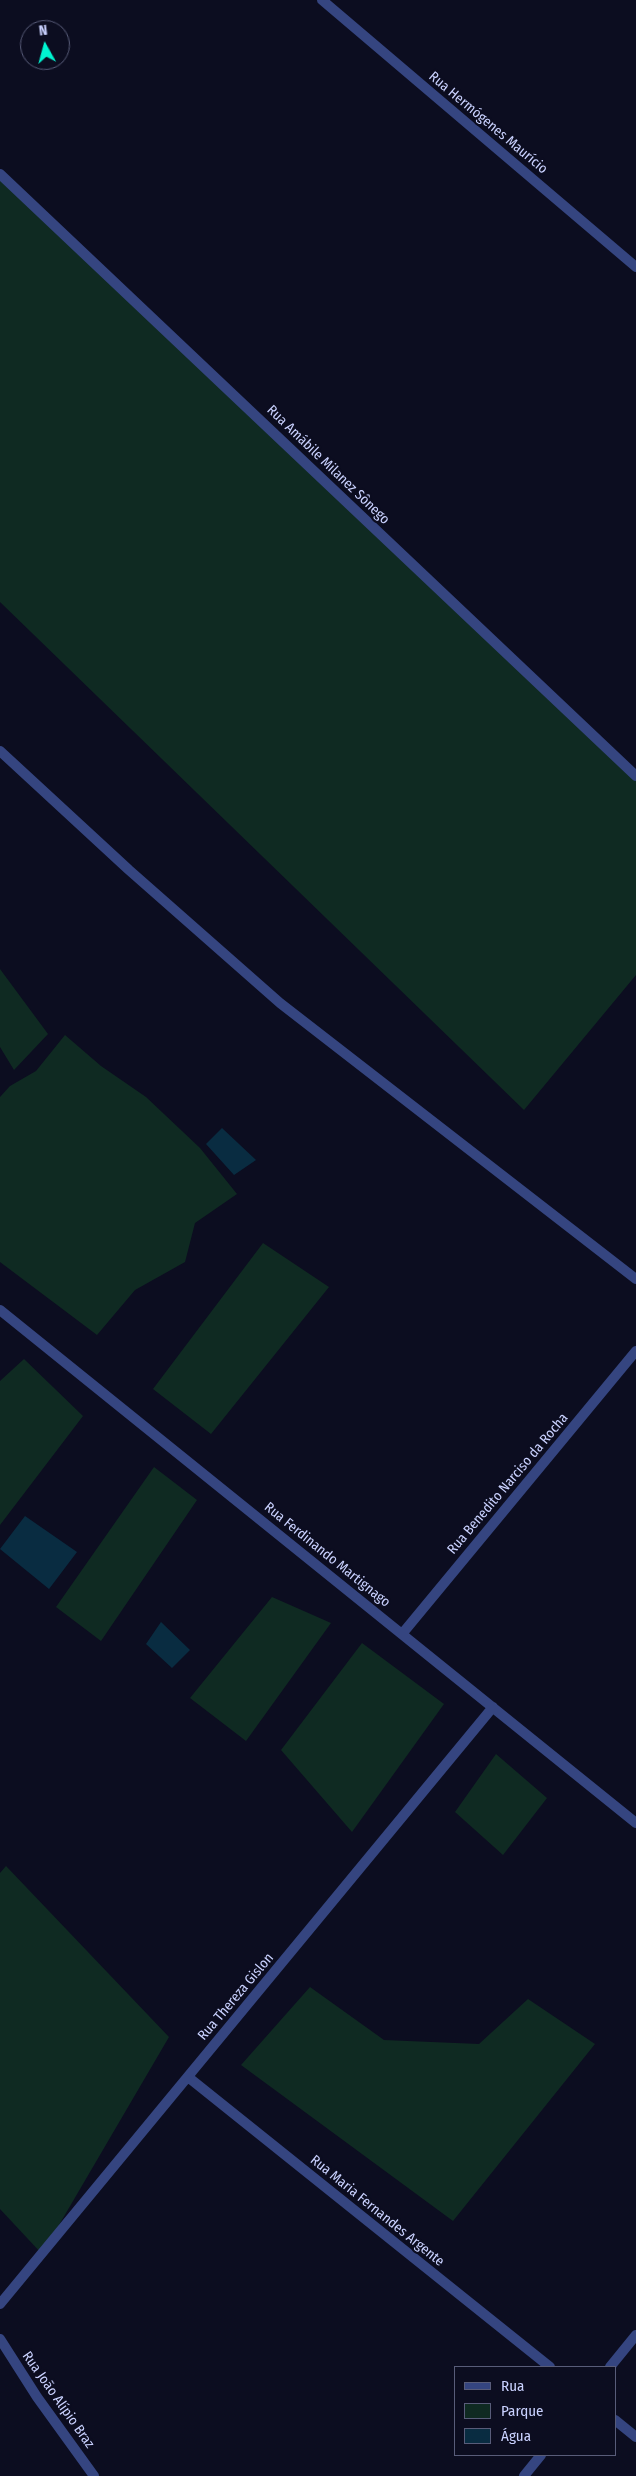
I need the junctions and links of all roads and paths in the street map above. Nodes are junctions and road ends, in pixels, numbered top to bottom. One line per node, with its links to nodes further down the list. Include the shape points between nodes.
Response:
1 (322, 0): 3 (street, Rua Hermógenes Maurício)
2 (0, 174): 5 (street, Rua Amábile Milanez Sônego)
3 (636, 267)
4 (0, 750): 6 (street, via 129,870 280,1003)
5 (636, 776)
6 (636, 1279)
7 (0, 1310): 9 (street, Rua Ferdinando Martignago)
8 (636, 1351): 9 (street, Rua Benedito Narciso da Rocha)
9 (402, 1634): 10 (street, Rua Ferdinando Martignago)
10 (493, 1707): 11 (street, Rua Ferdinando Martignago); 12 (street, Rua Thereza Gislon)
11 (636, 1823)
12 (188, 2076): 13 (street, Rua Thereza Gislon); 16 (street, Rua Maria Fernandes Argente)
13 (0, 2304)
14 (636, 2335): 17 (street)
15 (0, 2339): 21 (street, Rua João Alípio Braz)
16 (549, 2366)
17 (611, 2366)
18 (616, 2421): 19 (street)
19 (636, 2437)
20 (540, 2456): 22 (street)
21 (94, 2476)
22 (524, 2476)

